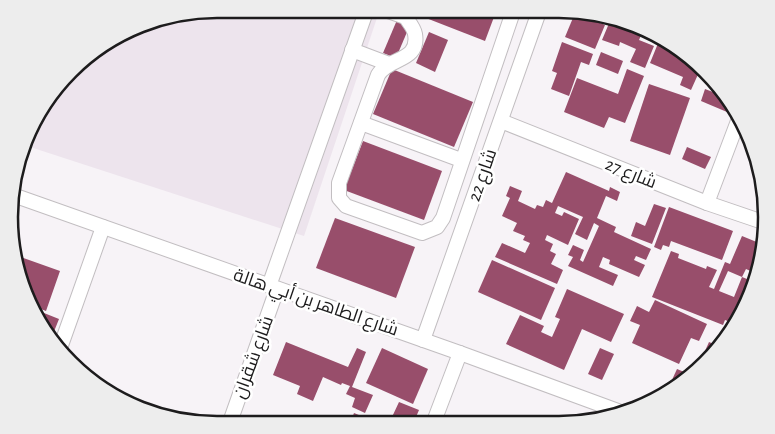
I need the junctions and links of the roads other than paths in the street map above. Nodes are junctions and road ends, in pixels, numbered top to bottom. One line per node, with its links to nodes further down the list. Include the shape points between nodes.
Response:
1 (364, 18): 5 (street, شارع شقران)
2 (406, 18): 6 (street, via 414,31 415,44 404,59)
3 (511, 18): 10 (street)
4 (537, 18): 7 (street, شارع 22)
5 (352, 50): 6 (street); 15 (street, شارع شقران)
6 (389, 64): 8 (street, via 378,75)
7 (501, 121): 12 (street, شارع 27); 16 (street, شارع 22)
8 (361, 123): 10 (street); 10 (street, via 339,184 339,198 346,206 416,232 432,230 440,223)
9 (736, 127): 12 (street)
10 (461, 160)
11 (19, 197): 14 (street, شارع الطاهر بن أبي هالة)
12 (707, 202): 13 (street, شارع 27)
13 (758, 220)
14 (103, 227): 15 (street, شارع الطاهر بن أبي هالة); 17 (street)
15 (273, 288): 16 (street, شارع الطاهر بن أبي هالة); 20 (street, شارع شقران)
16 (423, 340): 18 (street, شارع الطاهر بن أبي هالة)
17 (62, 343)
18 (460, 353): 19 (street, شارع الطاهر بن أبي هالة); 21 (street)
19 (613, 409)
20 (232, 416)
21 (436, 416)

